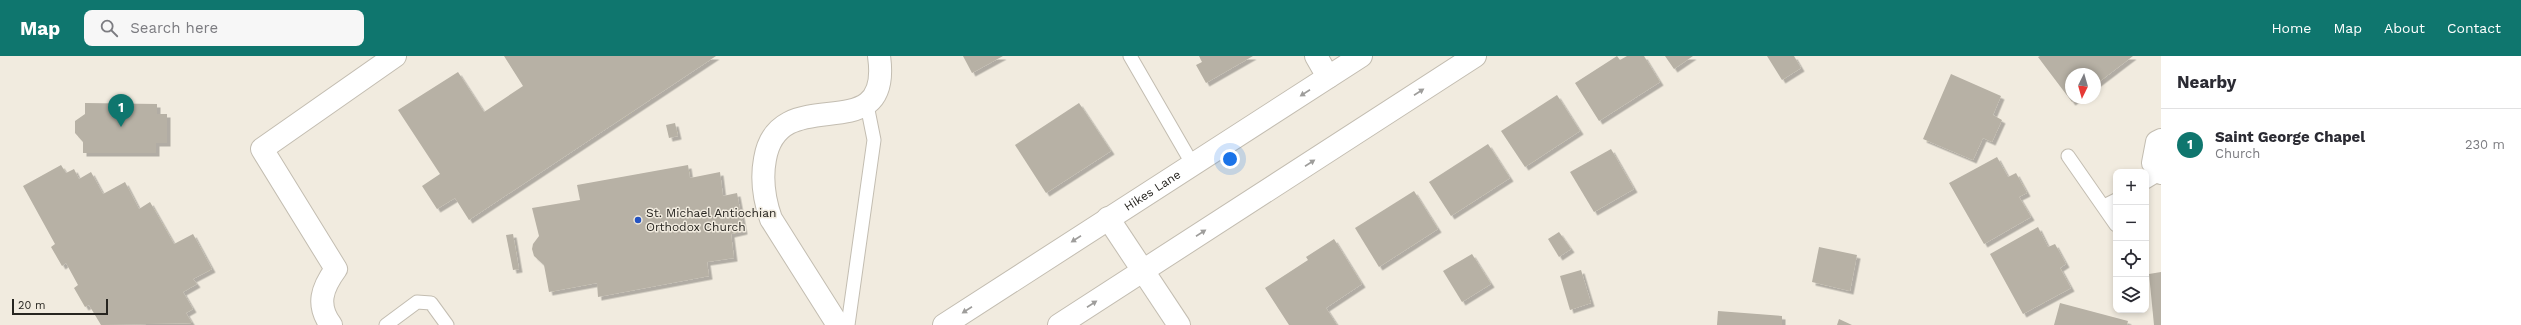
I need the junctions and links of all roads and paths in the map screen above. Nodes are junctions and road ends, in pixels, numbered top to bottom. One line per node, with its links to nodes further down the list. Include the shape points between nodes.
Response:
1 (395, 56): 19 (main road, via 262,150 336,269 325,284 321,301 324,316)
2 (879, 56): 8 (main road, via 881,71 876,93)
3 (1130, 56): 11 (lane)
4 (1316, 56): 7 (main road)
5 (1361, 56): 7 (main road, Hikes Lane)
6 (1475, 56): 18 (main road, one-way to 6)
7 (1328, 77): 11 (main road, Hikes Lane, one-way to 11)
8 (867, 105): 22 (main road, via 855,111 798,118 780,128 767,144 764,164 764,201 771,219); 23 (lane, via 874,140)
9 (2161, 140): 12 (main road, via 2157,142 2153,164)
10 (2068, 156): 15 (lane)
11 (1193, 165): 16 (main road, Hikes Lane)
12 (2161, 173): 13 (lane)
13 (2149, 180)
14 (2113, 202): 15 (lane)
15 (2104, 206): 17 (lane)
16 (1108, 218): 18 (main road); 24 (main road, Hikes Lane, one-way to 24)
17 (2113, 220)
18 (1143, 271): 25 (main road, one-way to 18); 26 (main road)
19 (331, 325)
20 (386, 325): 21 (lane, via 417,302 431,303)
21 (447, 325)
22 (838, 325)
23 (848, 325)
24 (944, 325)
25 (1059, 325)
26 (1179, 325)

